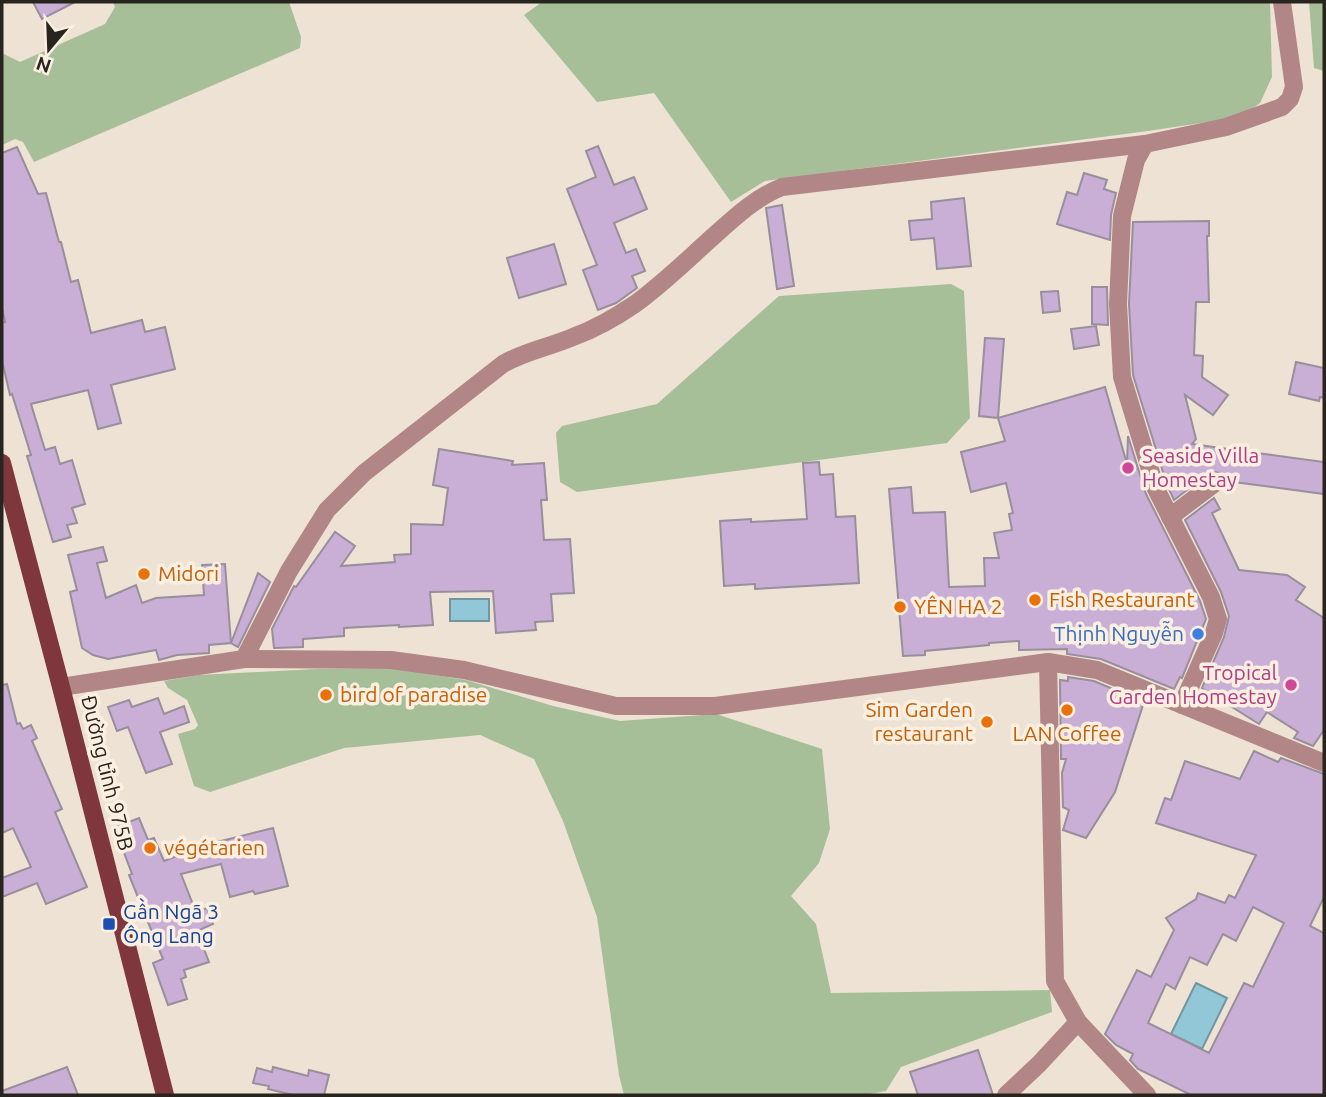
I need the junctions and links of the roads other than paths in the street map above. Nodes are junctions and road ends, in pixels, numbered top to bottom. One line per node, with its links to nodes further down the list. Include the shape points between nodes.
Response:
1 (1282, 2): 2 (street, via 1294,87 1290,99 1282,107 1226,127)
2 (1144, 144): 5 (street, via 1122,216 1118,303 1122,377 1156,489); 6 (street, via 782,187 767,193 637,302 572,338 503,364 364,473 327,510 289,571)
3 (2, 463): 8 (main road, Đường tỉnh 975B)
4 (1215, 483): 5 (street)
5 (1170, 517): 9 (street, via 1218,619)
6 (244, 659): 7 (street, via 391,660 464,670 616,706 715,706); 8 (street)
7 (1048, 662): 9 (street, via 1097,670); 11 (street, via 1055,981)
8 (61, 687): 12 (main road, Đường tỉnh 975B)
9 (1182, 705): 10 (street)
10 (1324, 763)
11 (1078, 1022): 13 (street); 14 (street)
12 (164, 1095)
13 (1006, 1095)
14 (1147, 1095)

